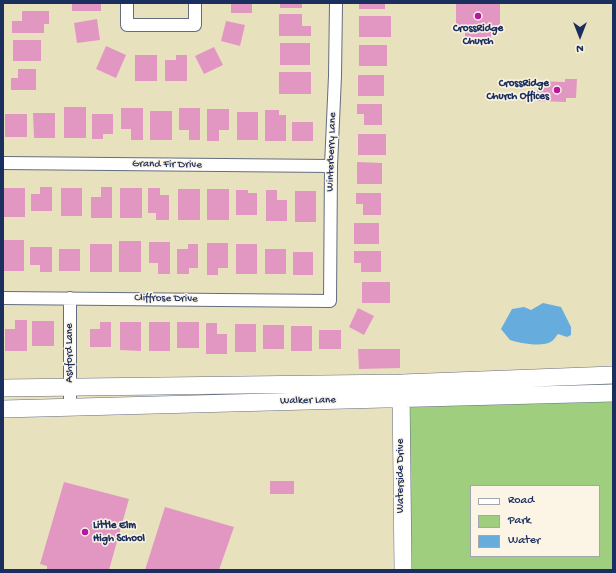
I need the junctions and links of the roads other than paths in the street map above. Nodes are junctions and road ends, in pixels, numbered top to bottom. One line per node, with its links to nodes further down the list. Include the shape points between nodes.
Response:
1 (127, 3): 2 (street, via 127,25 195,25)
2 (195, 3)
3 (336, 3): 5 (street, Winterberry Lane)
4 (3, 163): 5 (street, Grand Fir Drive)
5 (331, 166): 8 (street, Winterberry Lane)
6 (3, 298): 7 (street, Cliffrose Drive)
7 (70, 298): 8 (street, Cliffrose Drive); 10 (street, Ashford Lane)
8 (330, 301)
9 (609, 375): 12 (street, Walker Lane); 13 (street)
10 (70, 387): 11 (street, Walker Lane); 12 (street, Walker Lane); 14 (street, Ashford Lane)
11 (3, 388)
12 (401, 391): 13 (street, Walker Lane); 14 (street, Walker Lane); 16 (street, Waterside Drive)
13 (609, 393)
14 (70, 407): 15 (street, Walker Lane)
15 (3, 409)
16 (403, 570)

